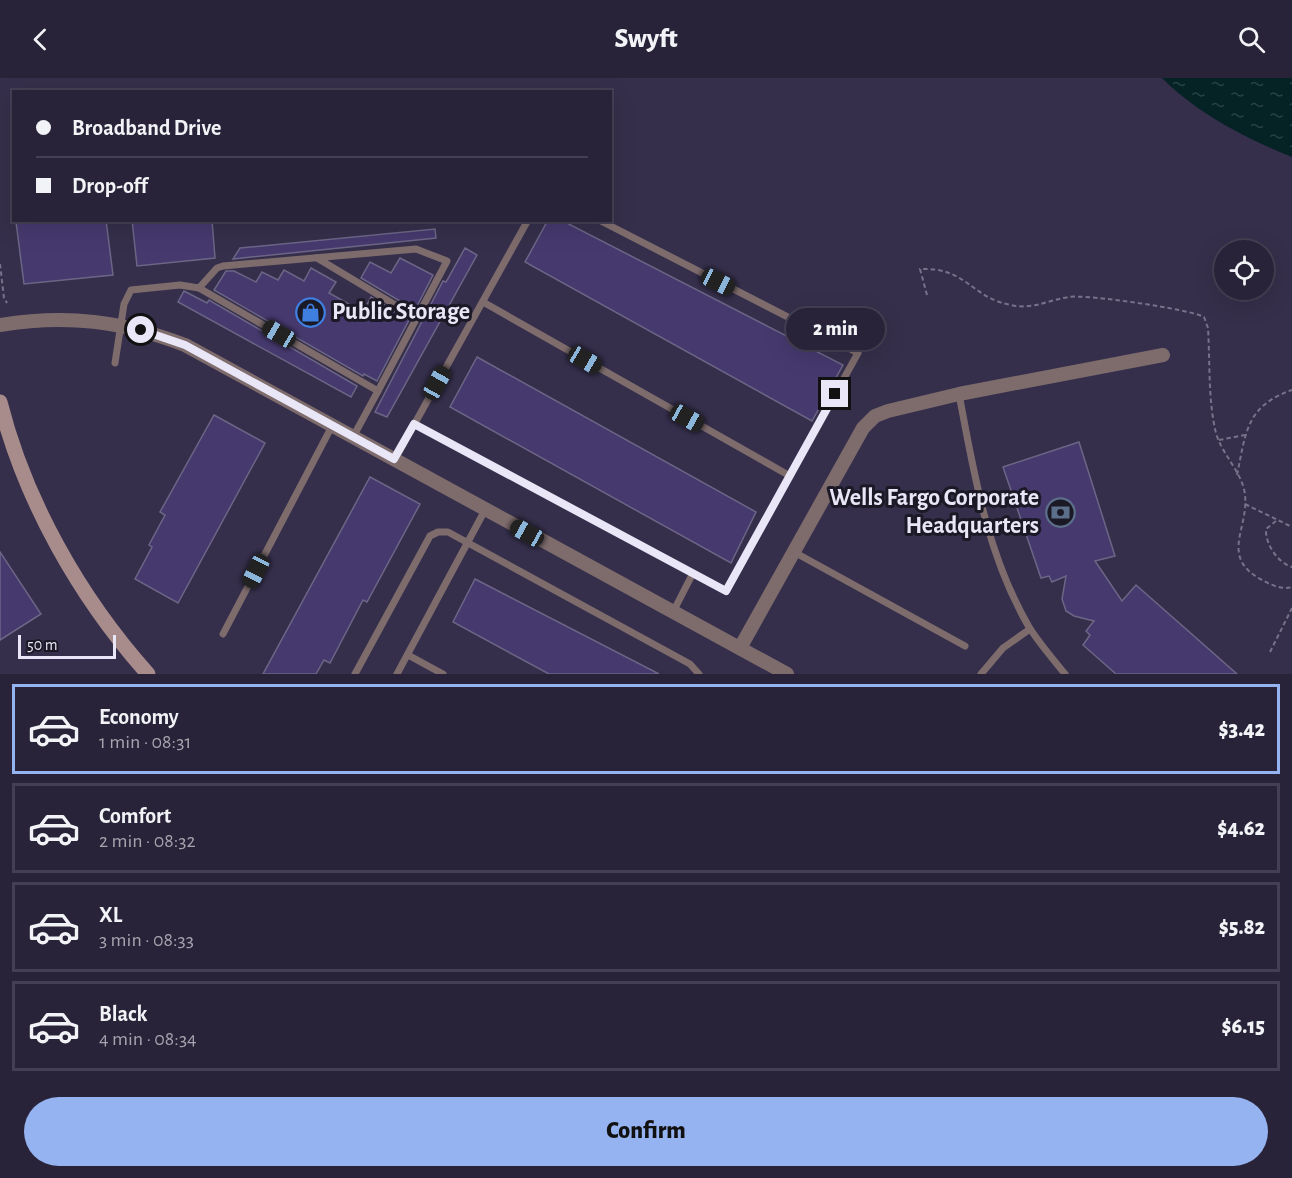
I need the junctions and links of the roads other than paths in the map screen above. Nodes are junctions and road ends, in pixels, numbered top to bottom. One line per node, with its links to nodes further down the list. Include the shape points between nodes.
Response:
1 (527, 222): 5 (lane)
2 (603, 222): 18 (lane, via 858,353)
3 (317, 258): 4 (lane, via 223,266); 6 (lane); 6 (lane, via 416,249 447,261)
4 (199, 288): 7 (lane, via 180,285 131,290); 11 (lane)
5 (483, 302): 14 (lane); 18 (lane)
6 (417, 318): 11 (lane)
7 (120, 324): 8 (street, via 59,320); 10 (lane); 15 (street, via 185,345)
8 (0, 325)
9 (1163, 355): 12 (street)
10 (115, 363)
11 (378, 391): 16 (lane)
12 (959, 394): 21 (street, via 874,416 863,428); 24 (lane, via 986,525)
13 (0, 402): 29 (main road, via 22,469 59,546 112,630)
14 (414, 424): 17 (lane); 22 (lane)
15 (332, 426): 16 (street); 25 (lane)
16 (353, 437): 17 (street)
17 (394, 459): 19 (street)
18 (790, 476): 22 (lane, via 726,591)
19 (485, 510): 20 (lane); 23 (street)
20 (468, 543): 28 (lane); 30 (lane, via 448,532 430,536); 33 (lane, via 690,664)
21 (794, 552): 26 (lane); 27 (street)
22 (693, 573): 23 (lane)
23 (673, 612): 27 (street)
24 (1030, 629): 35 (lane, via 1003,648); 36 (lane)
25 (224, 634)
26 (965, 646)
27 (740, 648): 34 (street)
28 (408, 655): 31 (lane); 32 (lane)
29 (148, 674)
30 (355, 674)
31 (397, 674)
32 (443, 674)
33 (699, 674)
34 (787, 674)
35 (981, 674)
36 (1065, 674)

